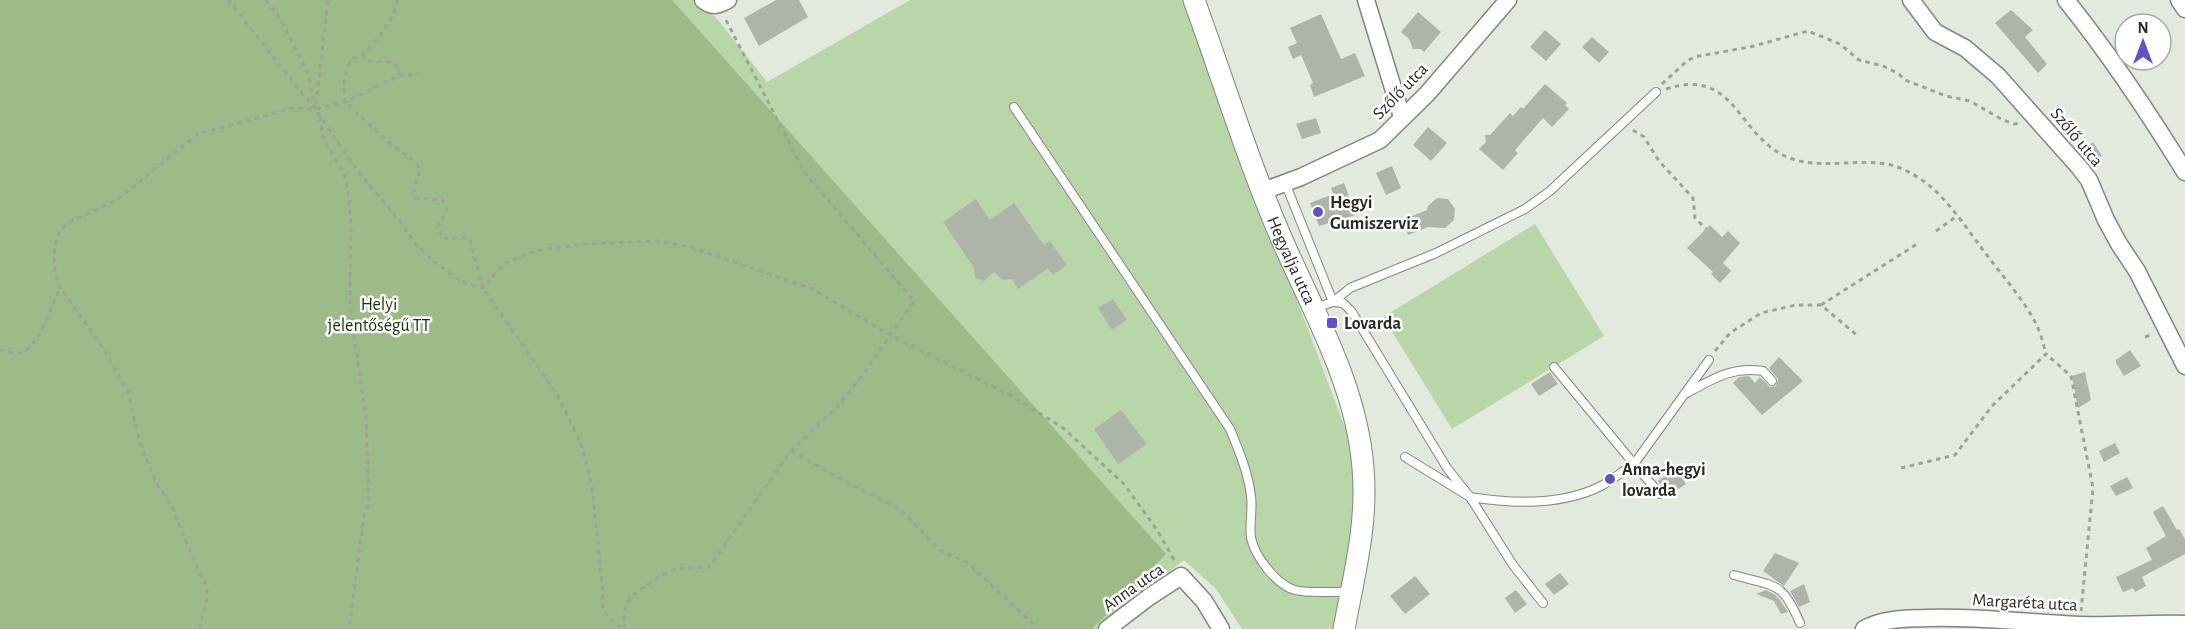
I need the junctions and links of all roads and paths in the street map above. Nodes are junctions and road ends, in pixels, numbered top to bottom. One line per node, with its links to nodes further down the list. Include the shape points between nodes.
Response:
1 (228, 0): 19 (path)
2 (266, 0): 19 (path, via 280,18 308,73)
3 (328, 0): 19 (path)
4 (397, 0): 13 (path, via 385,27)
5 (1194, 0): 25 (street, Hegyalja utca)
6 (1366, 0): 21 (street)
7 (1508, 0): 21 (street, Szőlő utca, via 1427,94)
8 (1911, 0): 22 (street, Szőlő utca, via 1935,32 1965,48 1998,76)
9 (2066, 0): 24 (street, via 2130,84)
10 (2179, 0): 12 (street)
11 (716, 2): 34 (path, via 804,172 914,301)
12 (2185, 9)
13 (363, 54): 15 (path, via 366,61 393,62); 17 (path, via 351,61 344,83)
14 (418, 74): 15 (path)
15 (399, 75): 17 (path)
16 (1656, 92): 22 (path, via 1688,60 1808,31 1840,44 1858,60 1883,66 1905,80 1946,96 1974,102 2003,120 2014,124 2033,120); 23 (lane); 26 (path, via 1699,84 1719,92 1759,137 1782,154 1807,162 1879,163 1908,171 1932,188)
17 (345, 102): 19 (path); 31 (path, via 417,163 420,171 413,192 416,198 443,200 447,210 438,227 443,239 470,240)
18 (1014, 107): 51 (lane, via 1230,429 1252,497 1251,538 1267,568 1294,590)
19 (315, 109): 20 (path); 30 (path, via 293,108 198,134 117,200 70,222 61,229 54,253)
20 (320, 115): 31 (path, via 417,246 462,282); 57 (path, via 323,138 347,185 351,223 350,308 366,417 369,503 364,514)
21 (1402, 117): 25 (street, Szőlő utca, via 1380,140)
22 (2041, 124): 39 (street, Szőlő utca, via 2089,180 2106,220)
23 (1617, 127): 27 (path, via 1629,126 1644,137 1659,161 1694,198 1695,218); 32 (lane, via 1550,191 1524,209 1436,253 1350,288)
24 (2185, 172)
25 (1272, 187): 32 (street, Hegyalja utca, via 1286,250)
26 (1957, 216): 28 (path); 37 (path, via 2035,321)
27 (1706, 229)
28 (1936, 231)
29 (1917, 244): 33 (path)
30 (60, 287): 36 (path, via 44,325 27,350); 56 (path, via 129,392 140,443 156,483 171,503 208,589)
31 (483, 288): 34 (path, via 504,264 535,251 583,244 657,241 690,247 813,289); 58 (path, via 558,396 580,441 592,486 603,609)
32 (1324, 305): 48 (lane, via 1343,303 1352,312); 51 (street, Hegyalja utca, via 1358,432 1363,467 1362,540)
33 (1821, 305): 35 (path); 38 (path, via 1796,305 1761,313 1730,333)
34 (890, 335): 43 (path, via 835,409); 50 (path, via 1006,393 1062,427 1124,484 1157,530)
35 (1858, 336)
36 (0, 350)
37 (2046, 354): 46 (path, via 1992,406 1955,455); 55 (path, via 2071,376 2092,489)
38 (1709, 360): 42 (lane)
39 (2185, 366)
40 (1554, 367): 45 (lane)
41 (1772, 381): 42 (lane, via 1763,371 1739,369)
42 (1684, 394): 45 (lane)
43 (790, 451): 58 (path, via 709,567 666,573 635,593 625,606); 59 (path, via 900,509 941,551 968,563)
44 (1406, 457): 48 (lane)
45 (1634, 464): 47 (lane); 48 (lane, via 1602,486 1565,498 1524,502)
46 (1901, 468)
47 (1660, 494)
48 (1470, 497): 52 (lane, via 1513,565)
49 (1734, 575): 53 (lane, via 1780,588 1790,599)
50 (1181, 576): 60 (street, Anna utca); 61 (street)
51 (1351, 592): 62 (street, Hegyalja utca)
52 (1543, 603)
53 (1800, 623)
54 (2185, 624): 55 (street, Margaréta utca)
55 (2078, 626): 63 (street, Margaréta utca, via 1945,617 1891,619)
56 (200, 629)
57 (349, 629)
58 (624, 629)
59 (1035, 629)
60 (1107, 629)
61 (1221, 629)
62 (1344, 629)
63 (1864, 629)

